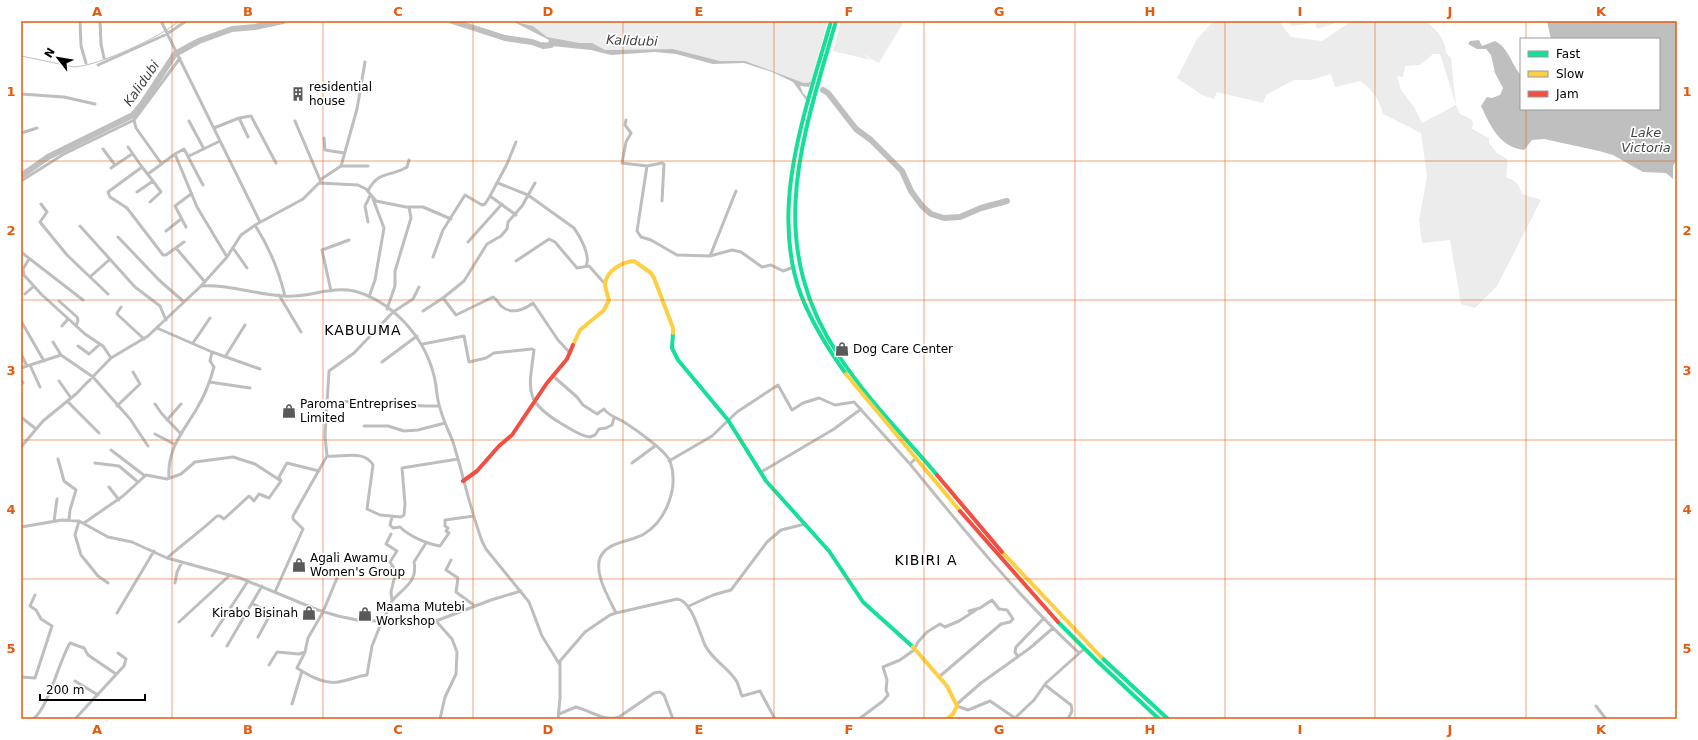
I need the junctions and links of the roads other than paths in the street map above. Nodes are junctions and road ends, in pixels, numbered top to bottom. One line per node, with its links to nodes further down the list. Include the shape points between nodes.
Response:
1 (80, 21): 10 (street, via 81,46)
2 (100, 21): 9 (street)
3 (161, 21): 7 (street)
4 (186, 21): 7 (street)
5 (831, 21): 85 (main road, via 794,153 788,202)
6 (836, 21): 256 (main road, via 800,154 794,199 795,242 814,311 843,362 1015,566 1093,648)
7 (167, 33): 8 (street); 12 (street)
8 (179, 56): 16 (street); 21 (street)
9 (104, 58)
10 (86, 62)
11 (365, 62): 30 (street, via 357,109)
12 (98, 65)
13 (21, 94): 14 (street, via 64,97)
14 (96, 104)
15 (239, 118): 21 (street); 23 (street); 36 (street, via 248,115 253,117)
16 (134, 120): 35 (street, via 136,128); 44 (street, via 64,154)
17 (626, 120): 40 (street, via 625,125 631,133 626,142 622,162)
18 (189, 121): 29 (street)
19 (295, 121): 46 (street)
20 (36, 128): 22 (street)
21 (214, 128): 25 (street)
22 (21, 133)
23 (248, 138)
24 (324, 138): 30 (street, via 324,150)
25 (220, 141): 29 (street); 65 (street)
26 (516, 142): 47 (street)
27 (128, 147): 31 (street)
28 (103, 149): 37 (street)
29 (204, 149): 33 (street)
30 (344, 153): 38 (street)
31 (132, 154): 37 (street); 41 (street)
32 (174, 154): 33 (street, via 184,149); 35 (street); 53 (street)
33 (188, 156): 49 (street)
34 (409, 160): 50 (street, via 408,167 381,176)
35 (161, 163): 43 (street)
36 (276, 163)
37 (114, 165): 42 (street)
38 (341, 166): 39 (street); 46 (street)
39 (368, 166)
40 (647, 166): 57 (street, via 664,164); 79 (street, via 637,231 641,237 676,255)
41 (142, 167): 43 (street); 75 (street, via 112,188 108,194 127,208 164,256)
42 (111, 168)
43 (148, 174): 45 (street)
44 (21, 181)
45 (153, 181): 52 (street); 58 (street, via 161,192)
46 (320, 181): 50 (street, via 358,185); 65 (street, via 303,200)
47 (498, 182): 54 (street); 55 (street)
48 (535, 183): 55 (street)
49 (203, 185)
50 (368, 191): 56 (street)
51 (736, 191): 79 (street)
52 (137, 192)
53 (191, 194): 63 (street, via 175,206); 80 (street)
54 (490, 196): 60 (street); 64 (street, via 482,205 465,195)
55 (528, 196): 62 (street); 84 (street, via 574,228 588,259)
56 (372, 197): 61 (street); 66 (street, via 365,206); 99 (street, via 384,228 375,280)
57 (662, 201)
58 (150, 202)
59 (41, 204): 88 (street, via 47,212 40,222 67,256)
60 (502, 204): 62 (street); 74 (street)
61 (409, 207): 64 (street, via 423,207); 105 (street, via 411,218 395,270 395,286)
62 (516, 215): 100 (street, via 508,222 502,236 487,244 464,281)
63 (181, 219): 69 (street); 70 (street)
64 (451, 219): 78 (street, via 443,230)
65 (260, 222): 67 (street)
66 (368, 222)
67 (255, 225): 76 (street, via 241,235); 98 (street, via 270,252)
68 (80, 226): 82 (street)
69 (186, 227)
70 (166, 231)
71 (118, 237): 103 (street)
72 (349, 240): 94 (street, via 322,250)
73 (184, 242): 75 (street)
74 (468, 242)
75 (176, 248): 89 (street)
76 (233, 248): 80 (street); 86 (street)
77 (21, 252): 81 (street)
78 (433, 256)
79 (710, 256): 85 (street, via 732,250 741,252 762,267 771,265 783,271)
80 (226, 257): 89 (street)
81 (29, 259): 87 (street); 101 (street)
82 (110, 260): 88 (street); 110 (street, via 135,287 160,306)
83 (516, 261): 84 (street, via 549,239 555,242 578,268)
84 (586, 266): 90 (street, via 590,266)
85 (794, 267): 167 (main road, via 809,314 831,353 851,381)
86 (247, 268)
87 (22, 272): 91 (street)
88 (90, 277): 96 (street)
89 (205, 282): 92 (street)
90 (606, 284): 125 (main road, via 609,300 604,310 580,330); 154 (main road, via 611,271 624,262 634,261 651,273 673,328 672,348 678,360)
91 (34, 286): 95 (street); 109 (street)
92 (201, 286): 97 (street, via 232,287); 103 (street)
93 (419, 287): 107 (street, via 412,299)
94 (331, 291): 98 (street); 99 (street, via 354,291)
95 (26, 294)
96 (108, 294)
97 (279, 295): 98 (street); 116 (street)
98 (285, 296)
99 (369, 297): 105 (street)
100 (443, 298): 106 (street); 125 (street, via 456,315 493,297 503,307 515,311 533,303)
101 (83, 300)
102 (59, 301): 114 (street, via 77,317)
103 (184, 302): 110 (street)
104 (121, 307): 118 (street, via 118,315)
105 (388, 309): 107 (street)
106 (423, 311)
107 (393, 312): 117 (street); 144 (street, via 354,353 330,370)
108 (210, 318): 120 (street)
109 (68, 319): 113 (street); 114 (street)
110 (166, 320): 115 (street)
111 (21, 321): 130 (street)
112 (245, 325): 128 (street)
113 (62, 326)
114 (76, 326): 121 (street)
115 (156, 328): 118 (street); 120 (street)
116 (302, 332)
117 (417, 336): 122 (street); 131 (street)
118 (144, 338): 129 (street)
119 (53, 342): 127 (street)
120 (193, 343): 124 (street)
121 (100, 344): 123 (street, via 89,354); 129 (street)
122 (423, 344): 145 (street, via 464,336 469,362 494,353 534,350 529,383); 149 (street, via 433,371)
123 (78, 346)
124 (212, 352): 128 (street); 139 (street, via 210,361 214,367)
125 (570, 353): 136 (main road)
126 (21, 354): 132 (street)
127 (61, 355): 130 (street); 137 (street)
128 (225, 357): 134 (street)
129 (111, 358): 137 (street)
130 (44, 361): 132 (street)
131 (382, 362)
132 (28, 366): 133 (street); 140 (street)
133 (21, 368)
134 (260, 369)
135 (133, 372): 148 (street, via 140,384)
136 (553, 376): 145 (main road); 152 (street, via 586,407 597,414 604,409)
137 (93, 377): 142 (street); 148 (street)
138 (59, 381): 142 (street)
139 (209, 382): 141 (street); 160 (street, via 197,409)
140 (40, 387)
141 (250, 388)
142 (71, 398): 143 (street)
143 (67, 401): 157 (street); 158 (street)
144 (328, 402): 149 (street, via 347,400); 166 (street, via 325,436)
145 (535, 403): 152 (street, via 547,415 587,437 593,436 599,429 612,425); 179 (main road, via 509,439 499,446 477,471)
146 (156, 404): 153 (street)
147 (181, 404): 153 (street)
148 (117, 406): 162 (street, via 130,419)
149 (439, 406): 155 (street)
150 (861, 409): 154 (street, via 854,402 835,405 819,398 803,402 792,410 778,385); 173 (street); 175 (street, via 828,433)
151 (21, 417): 157 (street)
152 (614, 418): 163 (street)
153 (167, 420): 160 (street)
154 (728, 420): 170 (street, via 712,436); 175 (main road)
155 (445, 423): 156 (street, via 404,431 388,426); 169 (street)
156 (364, 426)
157 (36, 429): 164 (street)
158 (99, 433)
159 (155, 434): 161 (street)
160 (181, 434): 161 (street)
161 (174, 444): 177 (street, via 169,460)
162 (148, 446)
163 (655, 446): 170 (street); 172 (street)
164 (21, 447)
165 (111, 450): 176 (street)
166 (327, 456): 174 (street); 185 (street, via 362,456 371,462 373,465 368,508 380,515)
167 (916, 458): 173 (street); 201 (main road)
168 (58, 460): 186 (street, via 64,481 76,490)
169 (458, 460): 179 (street); 185 (street, via 402,468 406,504 404,515)
170 (669, 461): 216 (street, via 672,490 666,508 643,535 611,546 600,558 599,572)
171 (95, 463): 180 (street, via 119,466)
172 (632, 463)
173 (910, 464): 205 (street, via 991,562)
174 (319, 472): 178 (street, via 287,463 279,477); 207 (street, via 293,516 304,529)
175 (760, 472): 190 (main road)
176 (145, 476): 177 (street); 180 (street)
177 (169, 478): 178 (street, via 181,474 195,462 233,457 255,464)
178 (281, 481): 195 (street, via 269,498 259,494 254,500 249,496 224,519 217,516)
179 (463, 481): 184 (street)
180 (138, 482): 183 (street)
181 (109, 487): 183 (street)
182 (57, 500): 187 (street)
183 (119, 500): 189 (street)
184 (474, 516): 193 (street, via 445,520 445,526 448,528 446,531 449,533 442,545); 206 (street, via 486,549)
185 (392, 517): 193 (street, via 390,525 393,528 400,527)
186 (69, 520): 187 (street); 188 (street)
187 (54, 521): 191 (street)
188 (79, 521): 189 (street); 202 (street, via 75,535 81,555 98,576)
189 (84, 523): 194 (street, via 108,536)
190 (805, 524): 212 (street, via 781,530 767,542 731,590); 227 (main road, via 832,554 863,602 900,633)
191 (21, 527)
192 (391, 534): 209 (street, via 386,544 396,551 390,562 396,571 391,592)
193 (426, 543): 209 (street, via 414,562 414,576 401,594)
194 (154, 551): 195 (street); 217 (street)
195 (167, 558): 197 (street)
196 (451, 560): 211 (street, via 446,570 458,578 456,592)
197 (182, 562): 198 (street); 203 (street)
198 (230, 575): 200 (street); 221 (street)
199 (337, 578): 215 (street)
200 (248, 581): 204 (street); 223 (street)
201 (1022, 582): 205 (street); 226 (main road)
202 (108, 583)
203 (175, 583)
204 (262, 586): 207 (street); 210 (street)
205 (1016, 588): 218 (street)
206 (521, 591): 211 (street); 233 (street, via 533,608 544,640)
207 (275, 592): 215 (street)
208 (35, 595): 236 (street, via 30,606 41,619 52,626 34,680)
209 (392, 601): 219 (street)
210 (253, 604): 224 (street, via 271,613); 225 (street)
211 (475, 606): 220 (street)
212 (689, 606): 216 (street, via 681,600 671,600); 250 (street, via 705,646 737,682 742,696 760,691)
213 (976, 610): 214 (street); 227 (street, via 945,627 940,624 936,626 918,642); 237 (street, via 992,600 999,609 1007,610 1013,619 1001,624)
214 (969, 611)
215 (323, 612): 219 (street, via 348,618); 228 (street, via 308,638)
216 (616, 612): 233 (street, via 585,632 562,657)
217 (117, 614)
218 (1044, 618): 222 (street); 231 (street, via 1016,647 1014,652)
219 (383, 621): 220 (street); 234 (street, via 372,646 367,675 330,683)
220 (436, 621): 247 (street, via 452,639 457,652 456,674 445,697)
221 (179, 622)
222 (1053, 628): 230 (street); 231 (street)
223 (212, 636)
224 (258, 637)
225 (228, 646)
226 (1084, 649): 230 (street); 255 (main road)
227 (914, 650): 237 (main road); 251 (street, via 900,660 883,667 888,695)
228 (305, 652): 232 (street, via 277,652); 234 (street, via 297,667)
229 (118, 653): 235 (street, via 127,661)
230 (1079, 653): 239 (street)
231 (1018, 657): 242 (street, via 981,683)
232 (269, 665)
233 (560, 666): 244 (street)
234 (302, 671): 241 (street)
235 (116, 674): 240 (street); 245 (street, via 88,655 84,648 71,643 45,702)
236 (21, 677)
237 (939, 677): 242 (main road, via 950,690)
238 (75, 681): 240 (street)
239 (1045, 685): 253 (street); 254 (street, via 1071,705 1072,711)
240 (98, 695): 246 (street)
241 (292, 704)
242 (957, 705): 252 (main road); 253 (street, via 968,710 990,701 1004,708)
243 (1596, 706): 257 (street)
244 (559, 714): 248 (street); 249 (street, via 576,707 613,719 654,693 660,692 664,695)
245 (33, 719)
246 (75, 719)
247 (440, 719)
248 (558, 719)
249 (673, 719)
250 (775, 719)
251 (859, 719)
252 (947, 719)
253 (1016, 719)
254 (1068, 719)
255 (1160, 719)
256 (1168, 719)
257 (1606, 719)

